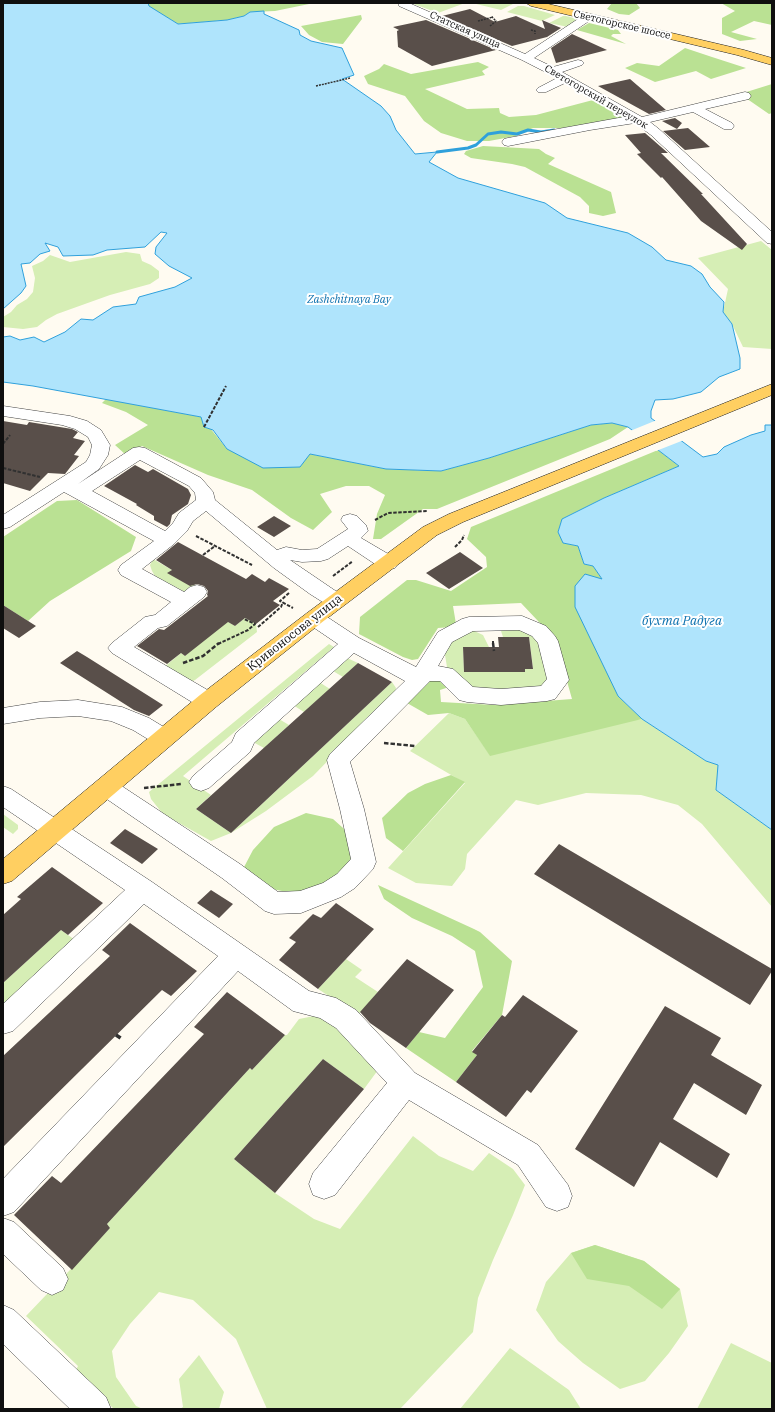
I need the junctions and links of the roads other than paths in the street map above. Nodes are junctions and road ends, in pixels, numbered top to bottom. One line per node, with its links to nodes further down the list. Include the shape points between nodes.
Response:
1 (531, 3): 3 (main road, Светогорское шоссе, via 573,13)
2 (403, 4): 6 (street, Статская улица)
3 (588, 12): 4 (main road, Светогорское шоссе); 6 (street, Светогорский переулок)
4 (689, 40): 5 (main road, Светогорское шоссе); 8 (main road, Светогорское шоссе)
5 (772, 50)
6 (521, 56): 7 (street); 10 (street, Светогорский переулок)
7 (499, 58)
8 (772, 62)
9 (578, 63): 10 (street)
10 (552, 71): 11 (street, Светогорский переулок)
11 (565, 79): 12 (street); 15 (street, Светогорский переулок)
12 (542, 90)
13 (745, 96): 14 (street)
14 (696, 109): 15 (street); 16 (street)
15 (638, 120): 17 (street, via 590,126); 18 (street, Светогорский переулок, via 655,132)
16 (728, 126)
17 (508, 142)
18 (772, 240)
19 (772, 389): 26 (main road, Кривоносова улица, via 456,518 430,531)
20 (3, 411): 21 (street, via 64,420 81,425 95,434 100,445 99,456 92,465)
21 (54, 487): 22 (street, via 139,452 195,482 204,492); 23 (street); 24 (street)
22 (206, 502): 24 (street, via 186,517); 25 (street)
23 (3, 523)
24 (173, 534): 31 (street, via 128,570 191,597 160,621 152,622 119,648)
25 (276, 559): 26 (street, via 286,553 302,556 321,555 352,530 368,550); 27 (street)
26 (388, 563): 27 (main road, Кривоносова улица)
27 (336, 601): 28 (main road, Кривоносова улица)
28 (314, 618): 29 (street); 31 (main road, Кривоносова улица)
29 (352, 643): 30 (street); 34 (street, via 244,739 242,746)
30 (422, 676): 30 (street, via 445,674 466,694 501,697 547,693 558,680 548,641 539,631 522,623 469,624 445,637); 35 (street, via 338,760 364,862 346,881 332,890 301,902 274,903)
31 (208, 701): 33 (main road, Кривоносова улица)
32 (3, 716): 33 (street, via 70,708 114,713 141,724)
33 (164, 738): 35 (main road, Кривоносова улица)
34 (191, 783)
35 (106, 787): 37 (main road, Кривоносова улица)
36 (3, 795): 37 (street)
37 (55, 830): 38 (main road, Кривоносова улица); 39 (street)
38 (3, 874)
39 (143, 890): 40 (street); 41 (street)
40 (236, 955): 42 (street, via 303,1002 326,1007 346,1019); 45 (street)
41 (3, 1022)
42 (405, 1082): 43 (street); 44 (street, via 528,1155)
43 (324, 1184)
44 (557, 1196)
45 (3, 1201)
46 (3, 1233): 47 (street)
47 (52, 1280)
48 (3, 1321): 49 (street)
49 (94, 1409)

